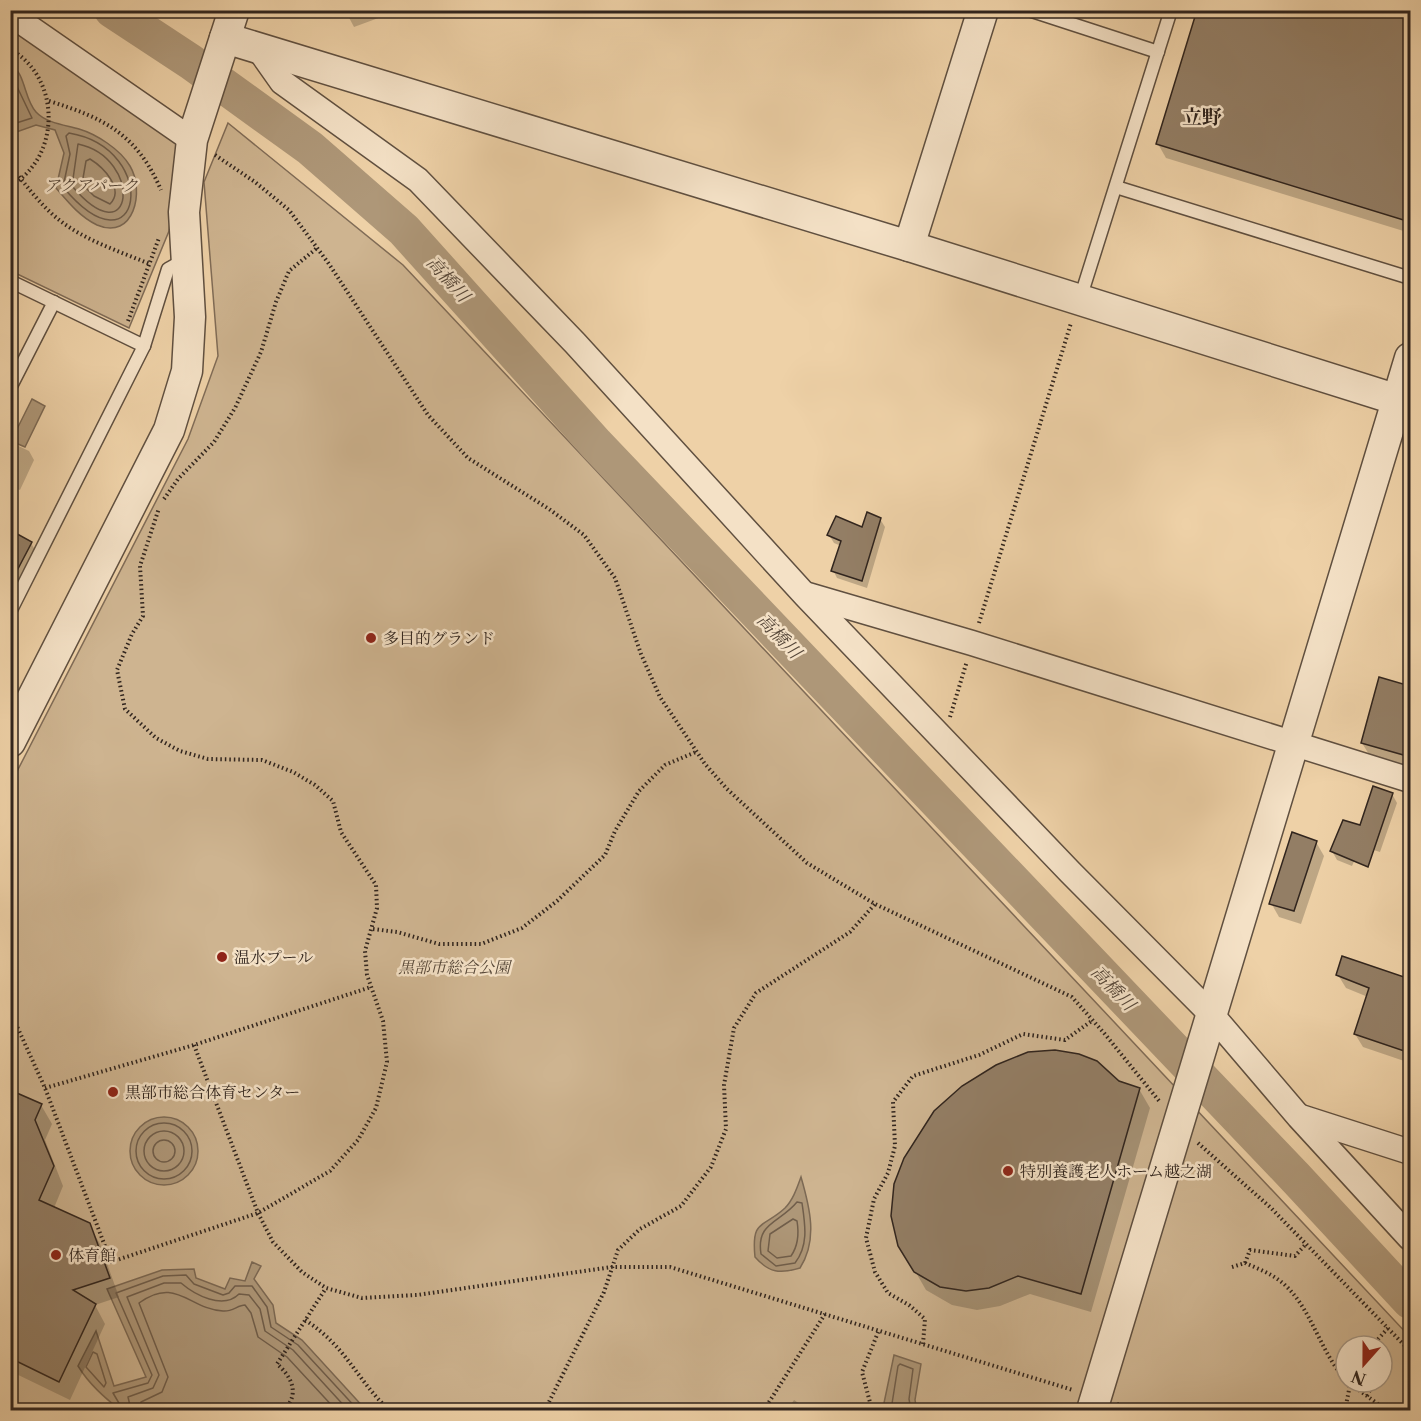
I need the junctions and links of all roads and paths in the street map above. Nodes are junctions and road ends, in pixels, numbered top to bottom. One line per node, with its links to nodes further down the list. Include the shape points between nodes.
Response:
1 (983, 10): 17 (street)
2 (1029, 10): 8 (lane)
3 (1171, 10): 8 (lane)
4 (10, 14): 10 (street)
5 (229, 24): 6 (street); 10 (street)
6 (258, 48): 17 (street); 30 (street, via 282,82 418,180)
7 (10, 49): 9 (path, via 22,56)
8 (1158, 52): 14 (lane)
9 (49, 101): 12 (path, via 47,136 37,164); 15 (path, via 92,114 126,138 149,162)
10 (195, 132): 18 (path, via 289,210); 19 (street, via 184,212)
11 (10, 166): 12 (path)
12 (22, 180): 13 (path); 20 (path, via 52,214 80,234)
13 (10, 186)
14 (1116, 187): 21 (lane); 23 (lane)
15 (163, 193)
16 (164, 228): 20 (path)
17 (909, 246): 23 (street)
18 (317, 248): 36 (path, via 428,415 468,458 584,535 615,578 660,697); 39 (path, via 290,270 261,352 235,408 214,442 161,502 140,566 143,616 117,670 125,709 156,738 180,751 208,759 262,760 315,785 333,801 341,832 375,885 377,908)
19 (187, 258): 26 (lane, via 168,269); 34 (street, via 187,371 169,430)
20 (150, 264): 25 (path)
21 (1410, 278)
22 (10, 281): 24 (lane)
23 (1080, 300): 29 (street); 32 (path)
24 (54, 302): 25 (lane); 28 (lane)
25 (122, 335): 26 (lane)
26 (144, 346): 31 (lane)
27 (1410, 358): 29 (street)
28 (10, 388)
29 (1404, 402): 35 (street)
30 (805, 595): 32 (street); 33 (street)
31 (12, 607)
32 (972, 643): 33 (path); 35 (street)
33 (944, 738): 42 (street)
34 (10, 742)
35 (1295, 745): 37 (street); 42 (street)
36 (696, 752): 38 (path, via 727,789 807,862); 39 (path, via 665,765 639,791 605,855 522,928 481,944 439,944)
37 (1410, 780)
38 (875, 904): 43 (path, via 1072,997); 53 (path, via 850,932 756,993 734,1028 724,1085 726,1129 711,1167 681,1206 640,1229 618,1250)
39 (373, 929): 40 (path, via 365,951)
40 (371, 987): 44 (path); 49 (path, via 383,1021 387,1062 376,1108 358,1140 330,1171)
41 (10, 1011): 45 (path)
42 (1212, 1015): 46 (street); 47 (street)
43 (1093, 1020): 47 (path); 61 (path, via 1065,1040 1023,1034 979,1055 913,1076 893,1102 895,1146 888,1173 874,1199 866,1238 875,1272 888,1293 925,1319)
44 (194, 1045): 45 (path); 49 (path)
45 (45, 1088): 49 (path, via 111,1263)
46 (1299, 1117): 48 (street); 50 (street)
47 (1177, 1125): 51 (path); 67 (street)
48 (1410, 1152)
49 (258, 1213): 55 (path, via 273,1242 302,1272)
50 (1410, 1238)
51 (1306, 1244): 52 (path, via 1295,1256 1250,1250); 58 (path)
52 (1245, 1263): 54 (path); 63 (path, via 1285,1285)
53 (612, 1267): 55 (path, via 417,1295 362,1298); 56 (path, via 670,1267); 70 (path, via 604,1292)
54 (1232, 1267)
55 (326, 1288): 57 (path)
56 (825, 1314): 59 (path); 71 (path)
57 (305, 1320): 68 (path, via 277,1364 294,1387 291,1404); 69 (path, via 328,1335)
58 (1388, 1328): 60 (path); 62 (path)
59 (879, 1330): 61 (path); 72 (path, via 862,1372)
60 (1382, 1334)
61 (923, 1344): 67 (path)
62 (1410, 1351)
63 (1334, 1363)
64 (1347, 1394): 73 (path)
65 (1364, 1394): 66 (path)
66 (1367, 1396): 74 (path)
67 (1093, 1404)
68 (284, 1410)
69 (389, 1410)
70 (545, 1410)
71 (764, 1410)
72 (872, 1410)
73 (1346, 1410)
74 (1386, 1410)

